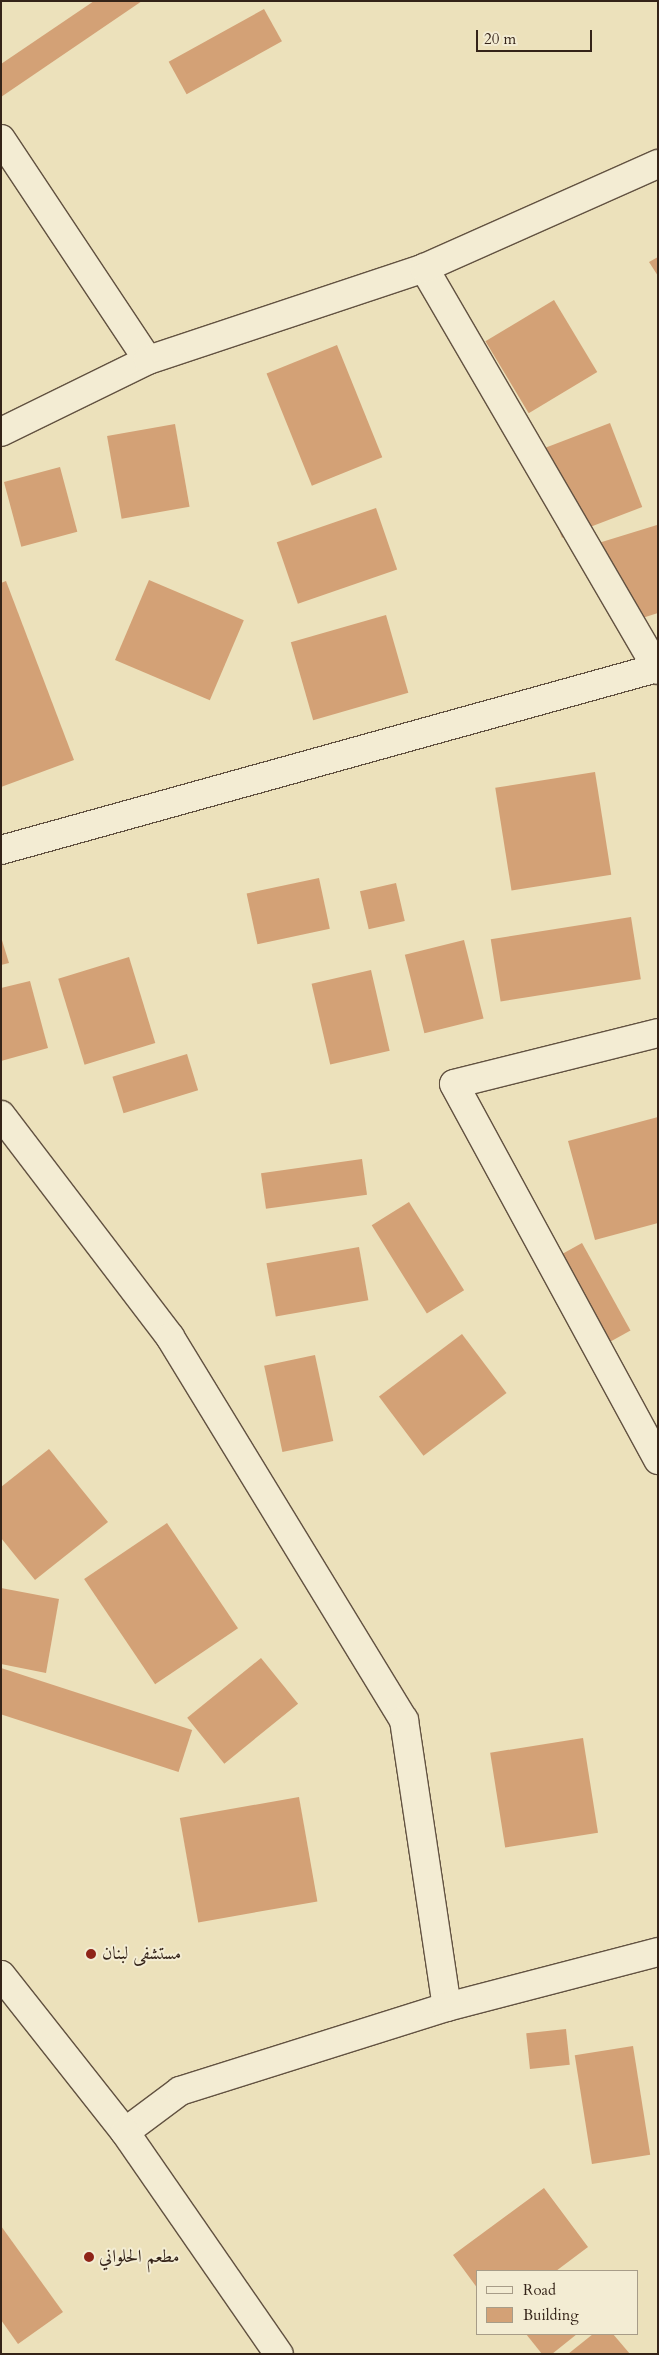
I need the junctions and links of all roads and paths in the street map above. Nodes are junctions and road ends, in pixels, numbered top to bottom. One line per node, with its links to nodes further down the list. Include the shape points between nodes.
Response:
1 (1, 139): 4 (street)
2 (658, 164): 3 (street)
3 (424, 268): 4 (street); 6 (street)
4 (148, 360): 5 (street)
5 (1, 432)
6 (657, 669): 7 (street)
7 (1, 850)
8 (658, 1032): 10 (street, via 454,1084)
9 (1, 1116): 13 (street, via 170,1337 404,1720)
10 (658, 1460)
11 (658, 1952): 13 (street)
12 (1, 1976): 14 (street)
13 (447, 2007): 14 (street, via 180,2092)
14 (125, 2132): 15 (street)
15 (272, 2350)

